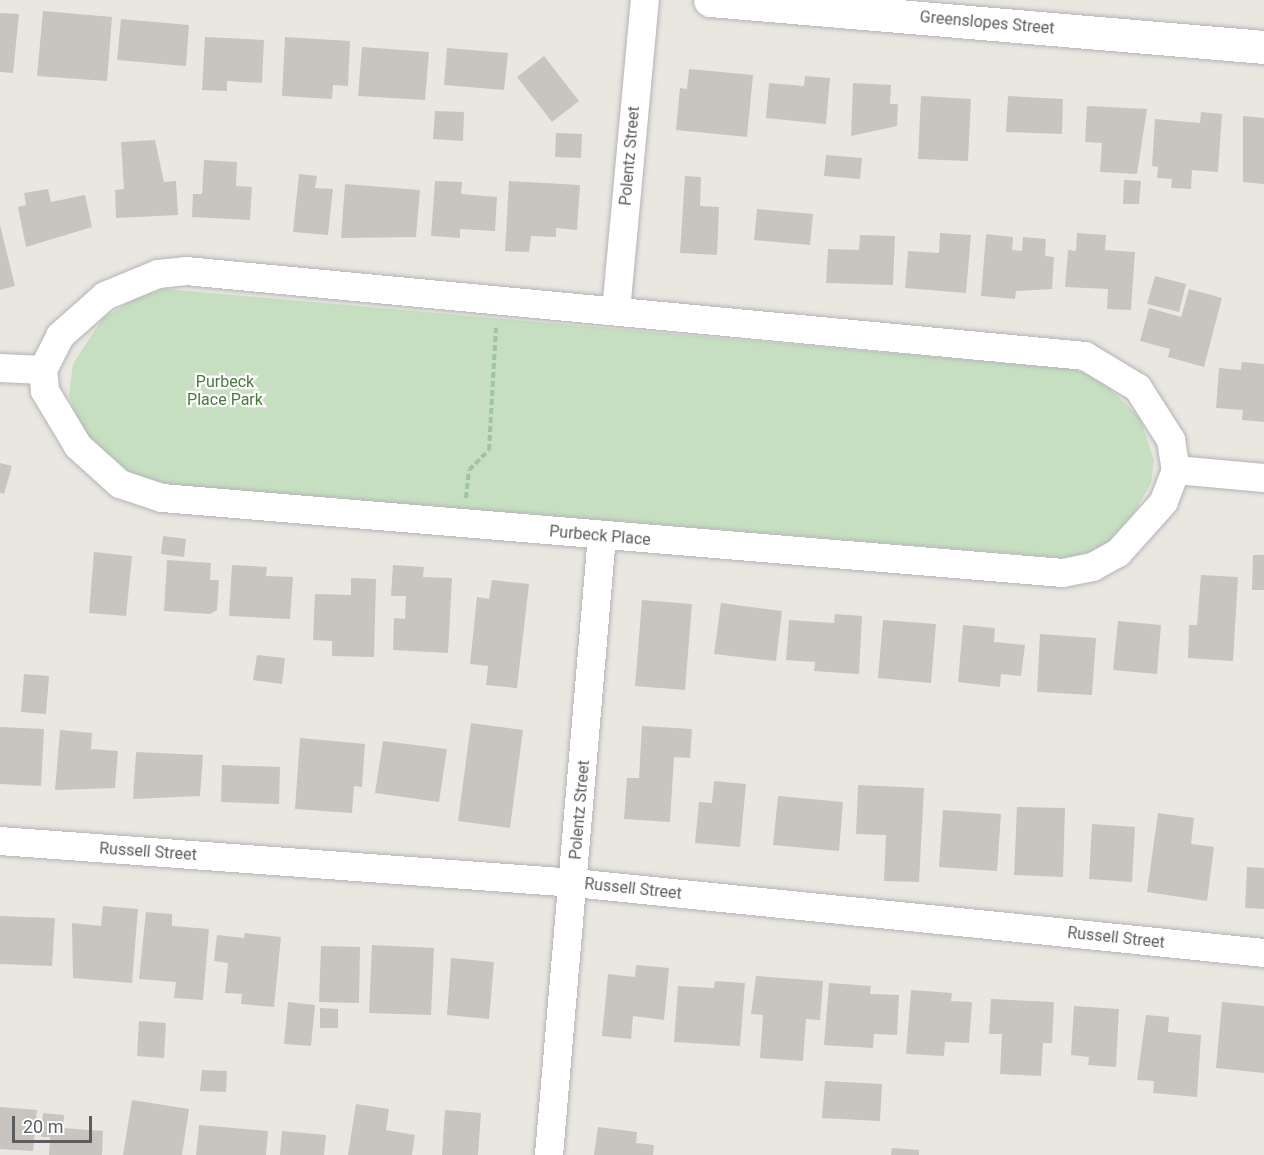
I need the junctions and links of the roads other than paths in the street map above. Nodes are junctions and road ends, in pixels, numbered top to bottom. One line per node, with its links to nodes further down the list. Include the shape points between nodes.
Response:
1 (645, 0): 4 (street, Polentz Street)
2 (710, 0): 3 (street, Greenslopes Street)
3 (1264, 46)
4 (616, 311): 6 (street, via 186,271 158,274 105,296 82,313 49,351); 7 (street, via 1084,356 1138,388 1171,440)
5 (0, 368): 6 (street)
6 (43, 370): 9 (street, Purbeck Place, via 49,399 78,446 120,484 141,493)
7 (1176, 470): 8 (street); 9 (street, Purbeck Place, via 1164,502 1118,553 1094,567 1063,573)
8 (1264, 478)
9 (602, 536): 11 (street, Polentz Street)
10 (0, 841): 11 (street, Russell Street)
11 (573, 883): 12 (street, Russell Street); 13 (street, Polentz Street)
12 (1264, 953)
13 (549, 1155)

